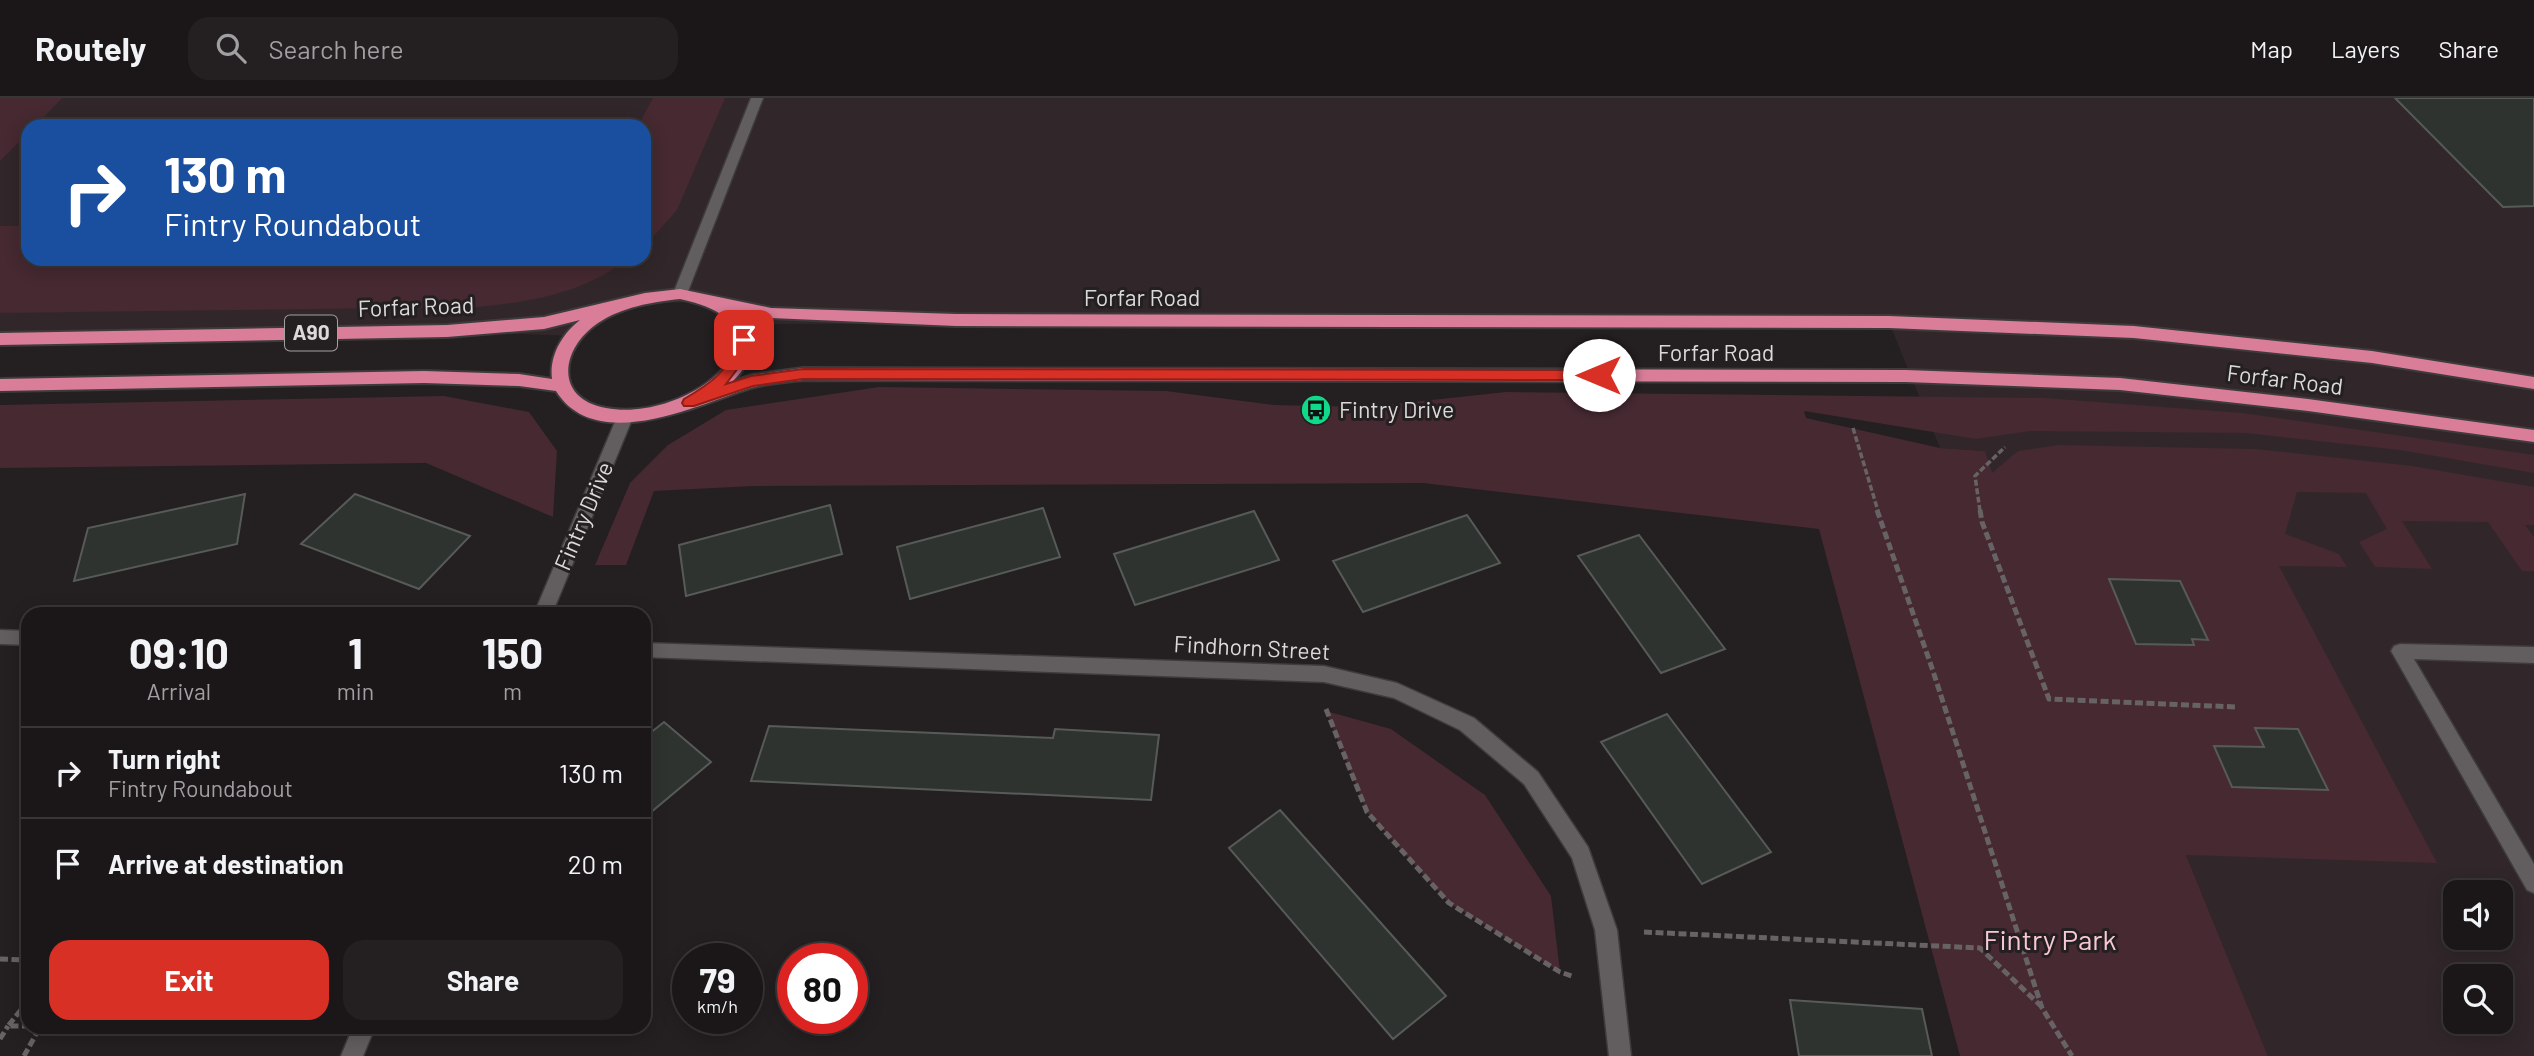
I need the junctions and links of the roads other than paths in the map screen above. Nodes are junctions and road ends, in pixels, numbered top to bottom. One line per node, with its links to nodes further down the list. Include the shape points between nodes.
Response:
1 (757, 98): 2 (street)
2 (680, 294): 3 (highway, A90); 4 (highway, A90)
3 (714, 301): 6 (highway, Forfar Road / A90, via 771,313 956,320 1889,322 2134,332 2372,357); 9 (highway, via 731,311 741,324 744,340 740,356 721,382)
4 (620, 305): 5 (highway, Forfar Road / A90, via 544,323 447,331); 8 (highway, via 574,336 558,370)
5 (0, 339)
6 (2534, 383)
7 (0, 384): 8 (highway, A90, via 424,377)
8 (562, 386): 10 (highway, via 579,405)
9 (689, 403): 10 (highway, via 660,413); 11 (highway, Forfar Road, via 751,381 803,374 1906,376 2120,384)
10 (625, 417): 12 (street, Fintry Drive)
11 (2534, 436)
12 (546, 607)
13 (0, 637): 14 (street)
14 (21, 638)
15 (651, 650): 20 (street, Findhorn Street, via 1324,674 1397,691 1467,724 1531,778 1581,854 1606,930)
16 (2534, 655): 17 (street, via 2400,651)
17 (2534, 883)
18 (361, 1034): 19 (street)
19 (352, 1056)
20 (1620, 1056)

